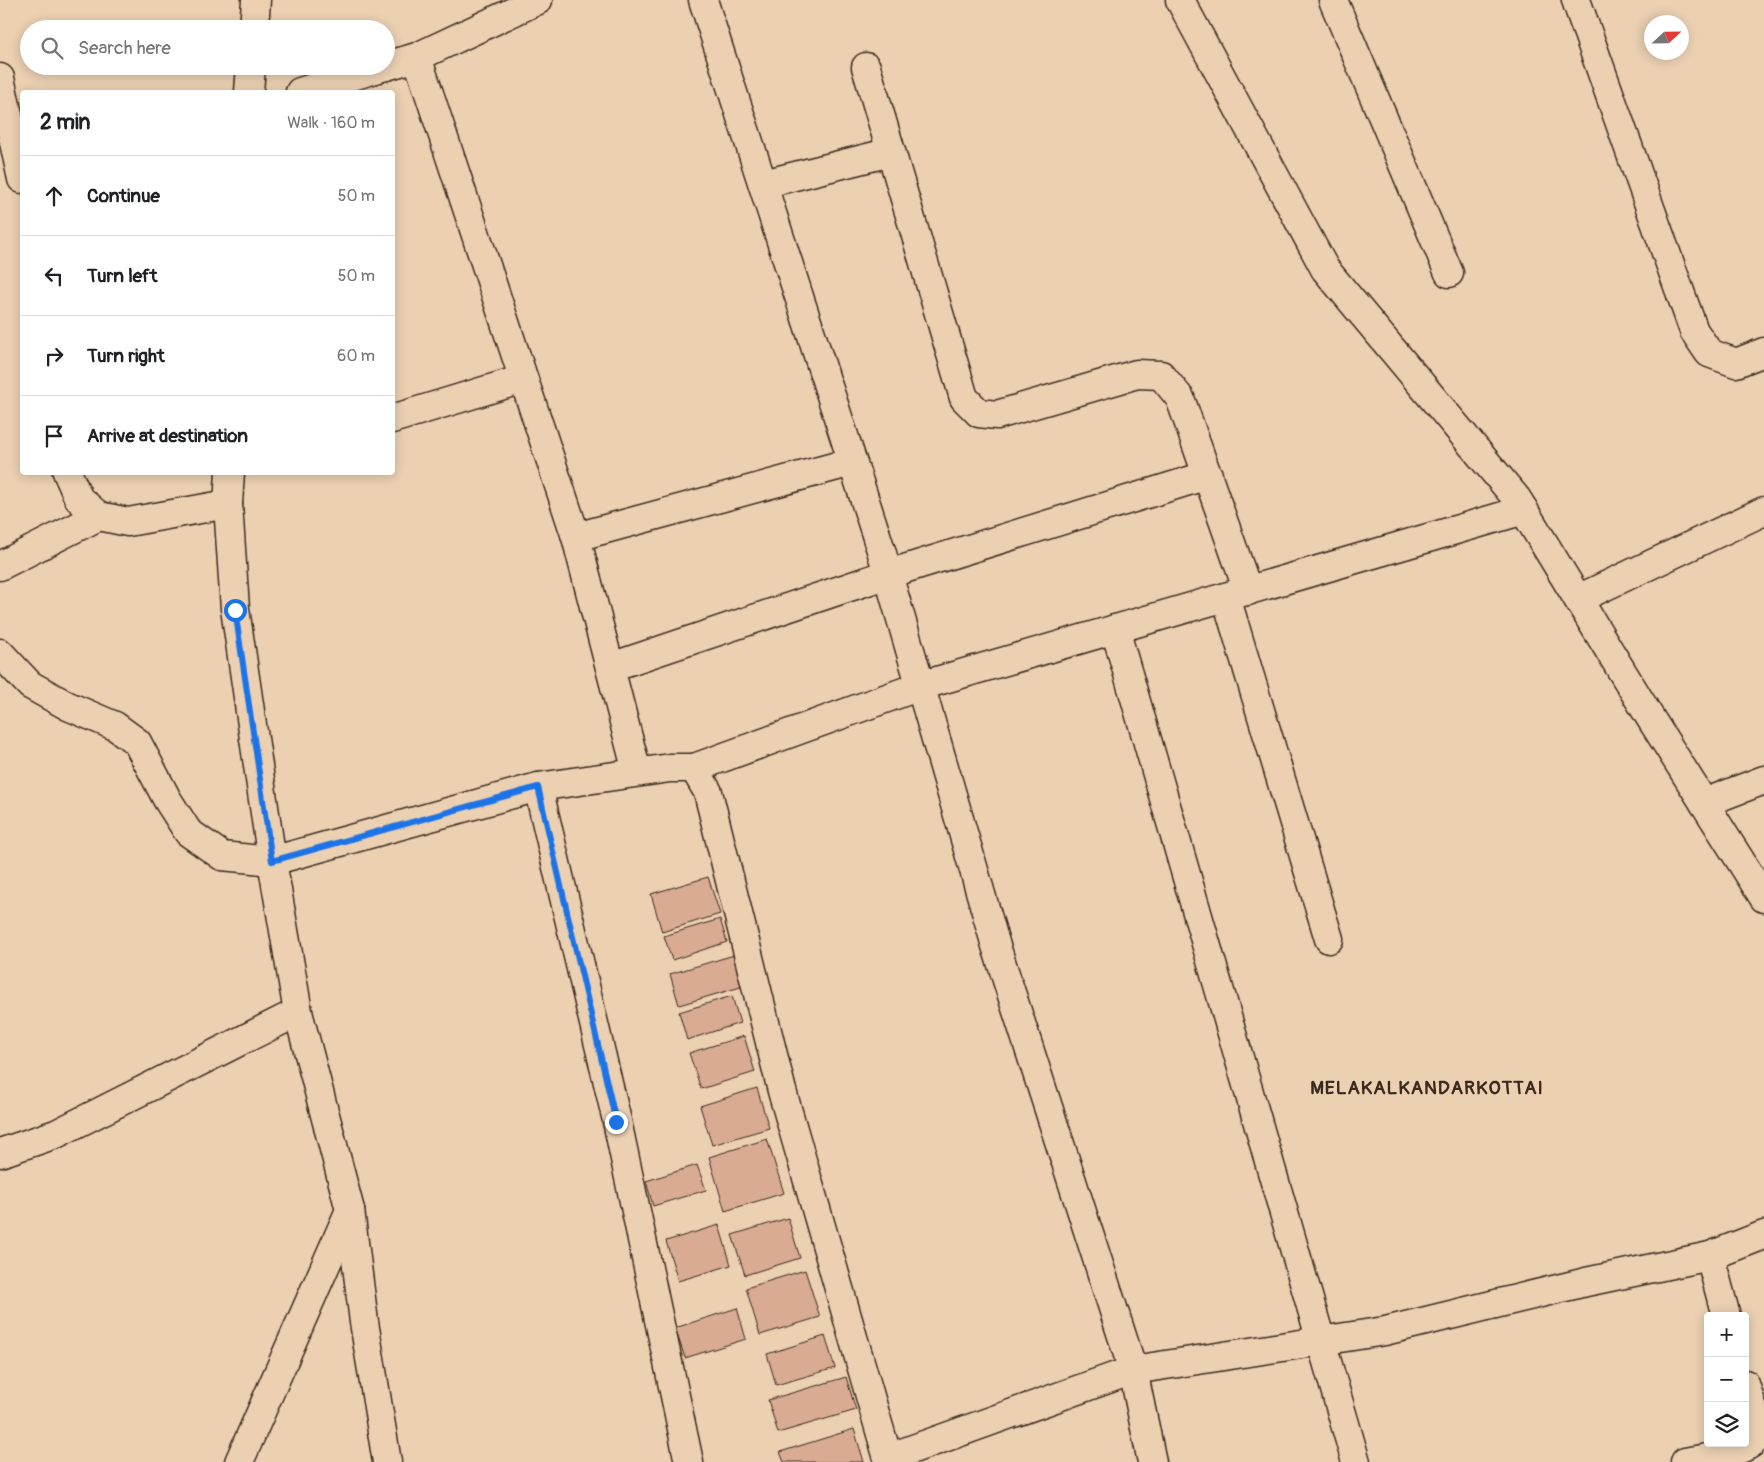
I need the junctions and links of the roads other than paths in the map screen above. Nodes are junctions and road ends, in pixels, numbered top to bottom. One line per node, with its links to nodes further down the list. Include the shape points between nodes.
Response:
1 (256, 0): 7 (street)
2 (703, 0): 18 (street)
3 (1180, 0): 28 (street, via 1325,269)
4 (1332, 0): 19 (street)
5 (1576, 0): 20 (street, via 1694,331 1709,353 1736,363)
6 (531, 2): 8 (street)
7 (255, 20)
8 (416, 57): 9 (street); 21 (street)
9 (395, 63)
10 (866, 67): 16 (street)
11 (250, 75): 14 (street)
12 (356, 75): 15 (street)
13 (0, 78): 17 (street)
14 (249, 90)
15 (307, 90)
16 (891, 152): 18 (street); 26 (street, via 964,398 979,413 998,415 1137,374 1161,375 1180,398)
17 (20, 170)
18 (763, 184): 23 (street)
19 (1448, 273)
20 (1764, 352)
21 (523, 379): 22 (street); 31 (street)
22 (395, 418)
23 (852, 462): 31 (street); 33 (street)
24 (68, 475): 30 (street, via 79,499)
25 (230, 475): 27 (street)
26 (1208, 475): 33 (street); 34 (street)
27 (228, 504): 30 (street, via 128,522); 45 (street, via 235,610)
28 (1524, 510): 34 (street); 35 (street)
29 (1764, 511): 35 (street)
30 (99, 516): 32 (street)
31 (576, 537): 38 (street)
32 (0, 566)
33 (888, 574): 38 (street); 39 (street)
34 (1237, 594): 36 (street); 47 (street)
35 (1578, 599): 44 (street)
36 (1115, 629): 39 (street); 54 (street)
37 (0, 653): 45 (street, via 30,685 115,726 137,742 188,832 222,856)
38 (611, 667): 41 (street)
39 (920, 686): 40 (street); 55 (street, via 996,946)
40 (694, 768): 41 (street); 57 (street, via 708,792 782,1091)
41 (637, 772): 43 (street)
42 (1764, 780): 44 (street)
43 (538, 787): 45 (street); 60 (street, via 616,1122)
44 (1704, 804): 46 (street)
45 (272, 861): 48 (street)
46 (1764, 898)
47 (1329, 938)
48 (298, 1012): 49 (street, via 56,1134); 50 (street)
49 (0, 1153)
50 (350, 1210): 58 (street); 59 (street)
51 (1764, 1235): 52 (street)
52 (1710, 1256): 53 (street); 54 (street, via 1586,1282 1385,1331)
53 (1725, 1312)
54 (1322, 1341): 55 (street); 62 (street)
55 (1133, 1370): 57 (street); 61 (street)
56 (1749, 1399): 63 (street, via 1757,1428 1753,1442 1738,1450)
57 (889, 1460)
58 (239, 1462)
59 (387, 1462)
60 (690, 1462)
61 (1152, 1462)
62 (1356, 1462)
63 (1685, 1462)

